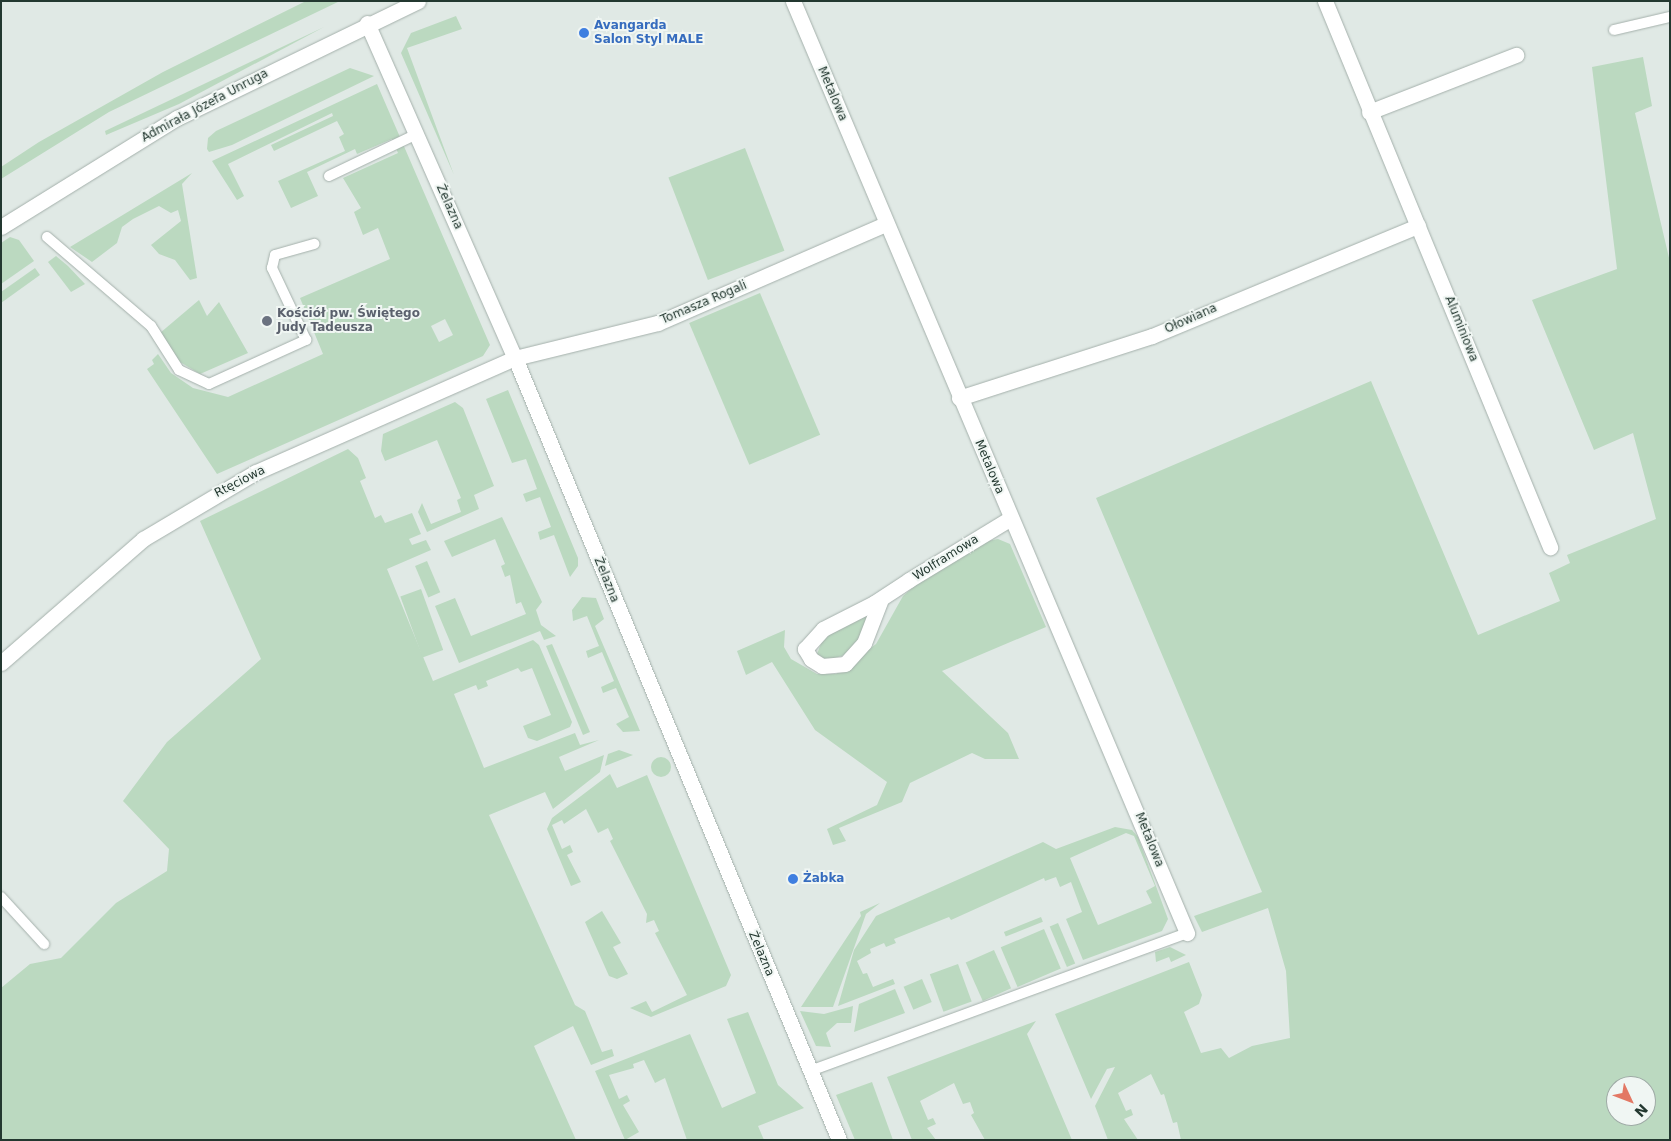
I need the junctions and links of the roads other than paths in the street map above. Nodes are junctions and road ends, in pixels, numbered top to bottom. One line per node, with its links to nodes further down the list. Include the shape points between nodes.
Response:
1 (418, 1): 5 (street, Admirała Józefa Unruga)
2 (793, 1): 11 (street, Metalowa)
3 (1325, 1): 8 (street, Aluminiowa)
4 (1670, 17): 6 (lane)
5 (367, 23): 9 (street, Żelazna); 13 (street, Admirała Józefa Unruga, via 177,118)
6 (1614, 30)
7 (1516, 55): 8 (street)
8 (1368, 112): 12 (street, Aluminiowa)
9 (417, 134): 10 (lane); 16 (street, Żelazna)
10 (329, 176)
11 (886, 224): 16 (street, Tomasza Rogali, via 658,323); 17 (street, Metalowa)
12 (1418, 226): 17 (street, Ołowiana, via 1152,336); 19 (street, Aluminiowa)
13 (1, 227)
14 (46, 237): 15 (lane, via 151,326 179,370 209,384 306,340 272,268 275,255)
15 (314, 244)
16 (515, 358): 21 (street, Rtęciowa, via 256,472 186,510 143,539); 25 (street, Żelazna)
17 (959, 398): 18 (street, Metalowa)
18 (1011, 518): 20 (street, Wolframowa); 23 (street, Metalowa)
19 (1550, 547)
20 (881, 599): 20 (street, Wolframowa, via 864,643 845,664 822,666 811,659 805,649 810,639)
21 (1, 663)
22 (1, 897): 24 (lane)
23 (1187, 933): 25 (lane)
24 (44, 944)
25 (810, 1071): 26 (street, Żelazna)
26 (839, 1140)

